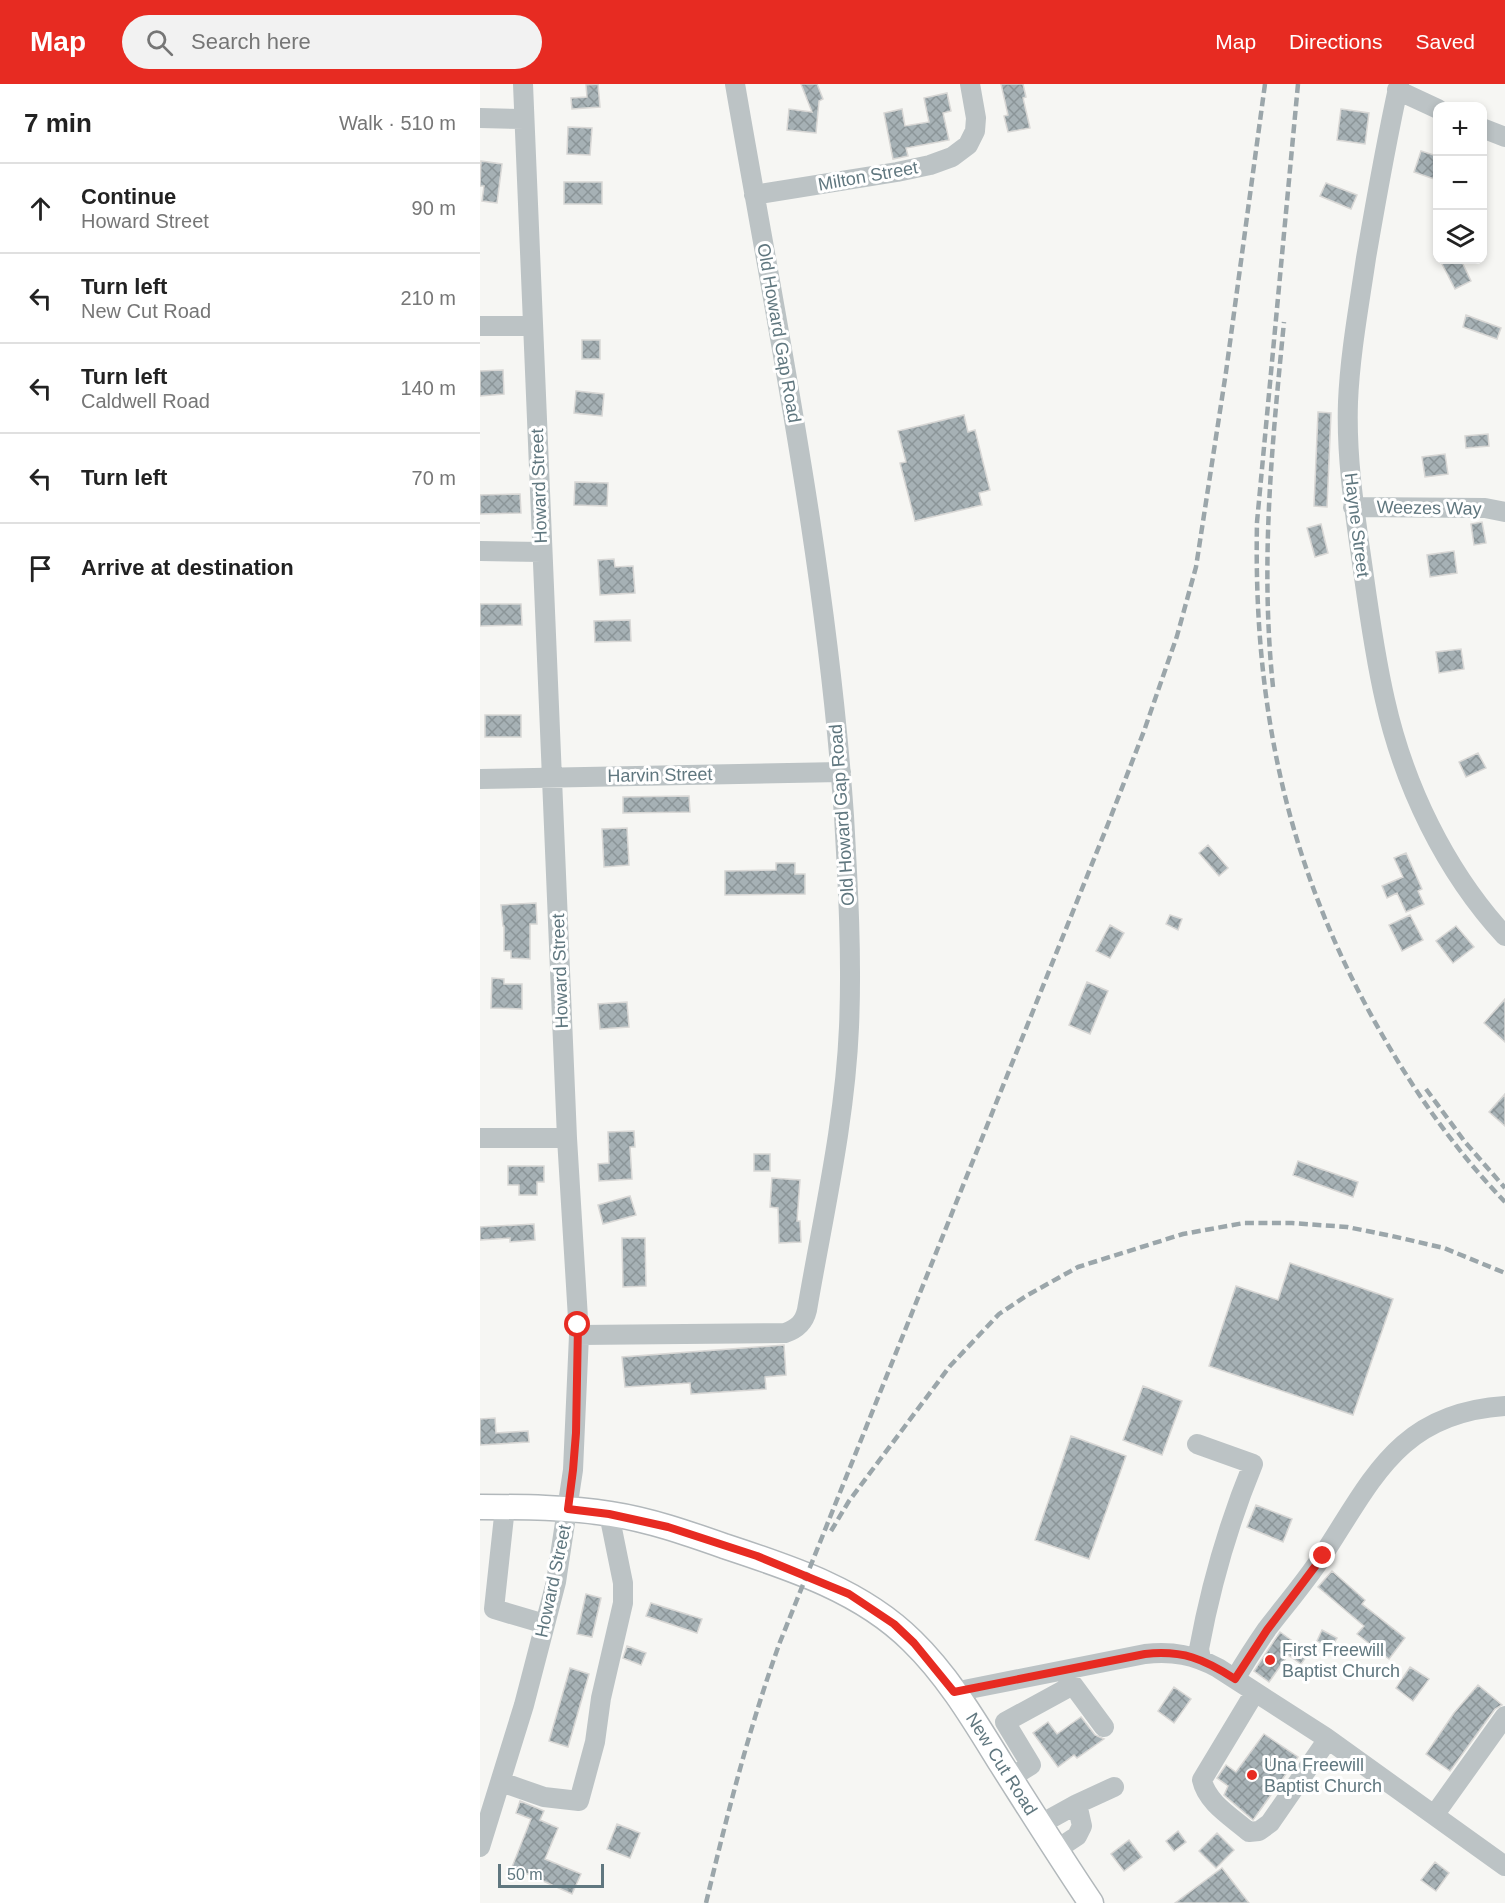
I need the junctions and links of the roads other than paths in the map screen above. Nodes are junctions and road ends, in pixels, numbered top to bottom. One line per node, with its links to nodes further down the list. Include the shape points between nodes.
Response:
1 (523, 84): 7 (street, Howard Street)
2 (735, 84): 10 (street, Old Howard Gap Road)
3 (970, 84): 10 (street, Milton Street, via 976,118 973,138 962,151 930,165)
4 (1398, 87): 5 (street); 13 (street, Hayne Street, via 1351,362 1348,443)
5 (1433, 107)
6 (480, 118): 7 (street)
7 (524, 119): 12 (street, Howard Street)
8 (1487, 130): 9 (street)
9 (1505, 137)
10 (754, 195): 17 (street, Old Howard Gap Road, via 805,484)
11 (480, 326): 12 (street)
12 (532, 326): 16 (street, Howard Street)
13 (1353, 507): 14 (street, Weezes Way, via 1485,508); 20 (street, Hayne Street, via 1385,699 1401,757 1435,835 1465,885)
14 (1505, 512)
15 (480, 551): 16 (street)
16 (542, 552): 19 (street, Howard Street)
17 (841, 772): 19 (street, Harvin Street); 23 (street, Old Howard Gap Road, via 850,962 849,1030 837,1149 806,1317 785,1333)
18 (480, 778): 19 (street, Harvin Street)
19 (552, 778): 22 (street, Howard Street)
20 (1505, 936)
21 (480, 1138): 22 (street)
22 (567, 1138): 23 (street, Howard Street)
23 (579, 1335): 28 (street, Howard Street)
24 (1505, 1406): 33 (street, via 1435,1422 1395,1451 1368,1484 1323,1556)
25 (1197, 1444): 31 (street, via 1253,1464 1214,1575 1199,1649)
26 (480, 1507): 27 (main road, New Cut Road)
27 (505, 1507): 28 (main road, New Cut Road); 30 (street, via 494,1609)
28 (568, 1509): 29 (main road, New Cut Road); 30 (street, Howard Street)
29 (609, 1514): 34 (main road, New Cut Road, via 679,1530 757,1556 849,1594 894,1624); 43 (street, via 623,1583 623,1603 579,1801 544,1797)
30 (545, 1624): 43 (street, Howard Street)
31 (1201, 1659): 32 (street, via 1164,1652); 33 (street)
32 (1037, 1675): 34 (street); 36 (street)
33 (1235, 1679): 35 (street)
34 (954, 1692): 40 (main road, New Cut Road)
35 (1255, 1692): 41 (street); 41 (street, via 1202,1780 1216,1804 1249,1832 1259,1831 1270,1822)
36 (1049, 1697): 38 (street); 39 (street, via 1073,1685)
37 (1505, 1716): 46 (street)
38 (1005, 1722): 40 (street); 42 (street, via 1031,1765)
39 (1104, 1726)
40 (983, 1735): 42 (main road, New Cut Road)
41 (1328, 1739): 46 (street)
42 (1010, 1778): 47 (main road, New Cut Road)
43 (501, 1782): 48 (street, Howard Street)
44 (1114, 1787): 45 (street)
45 (1077, 1804): 47 (street); 49 (street, via 1082,1826 1077,1836)
46 (1435, 1814): 50 (street)
47 (1040, 1825): 49 (main road, New Cut Road)
48 (480, 1847)
49 (1056, 1850): 51 (main road, New Cut Road)
50 (1505, 1866)
51 (1091, 1903)

